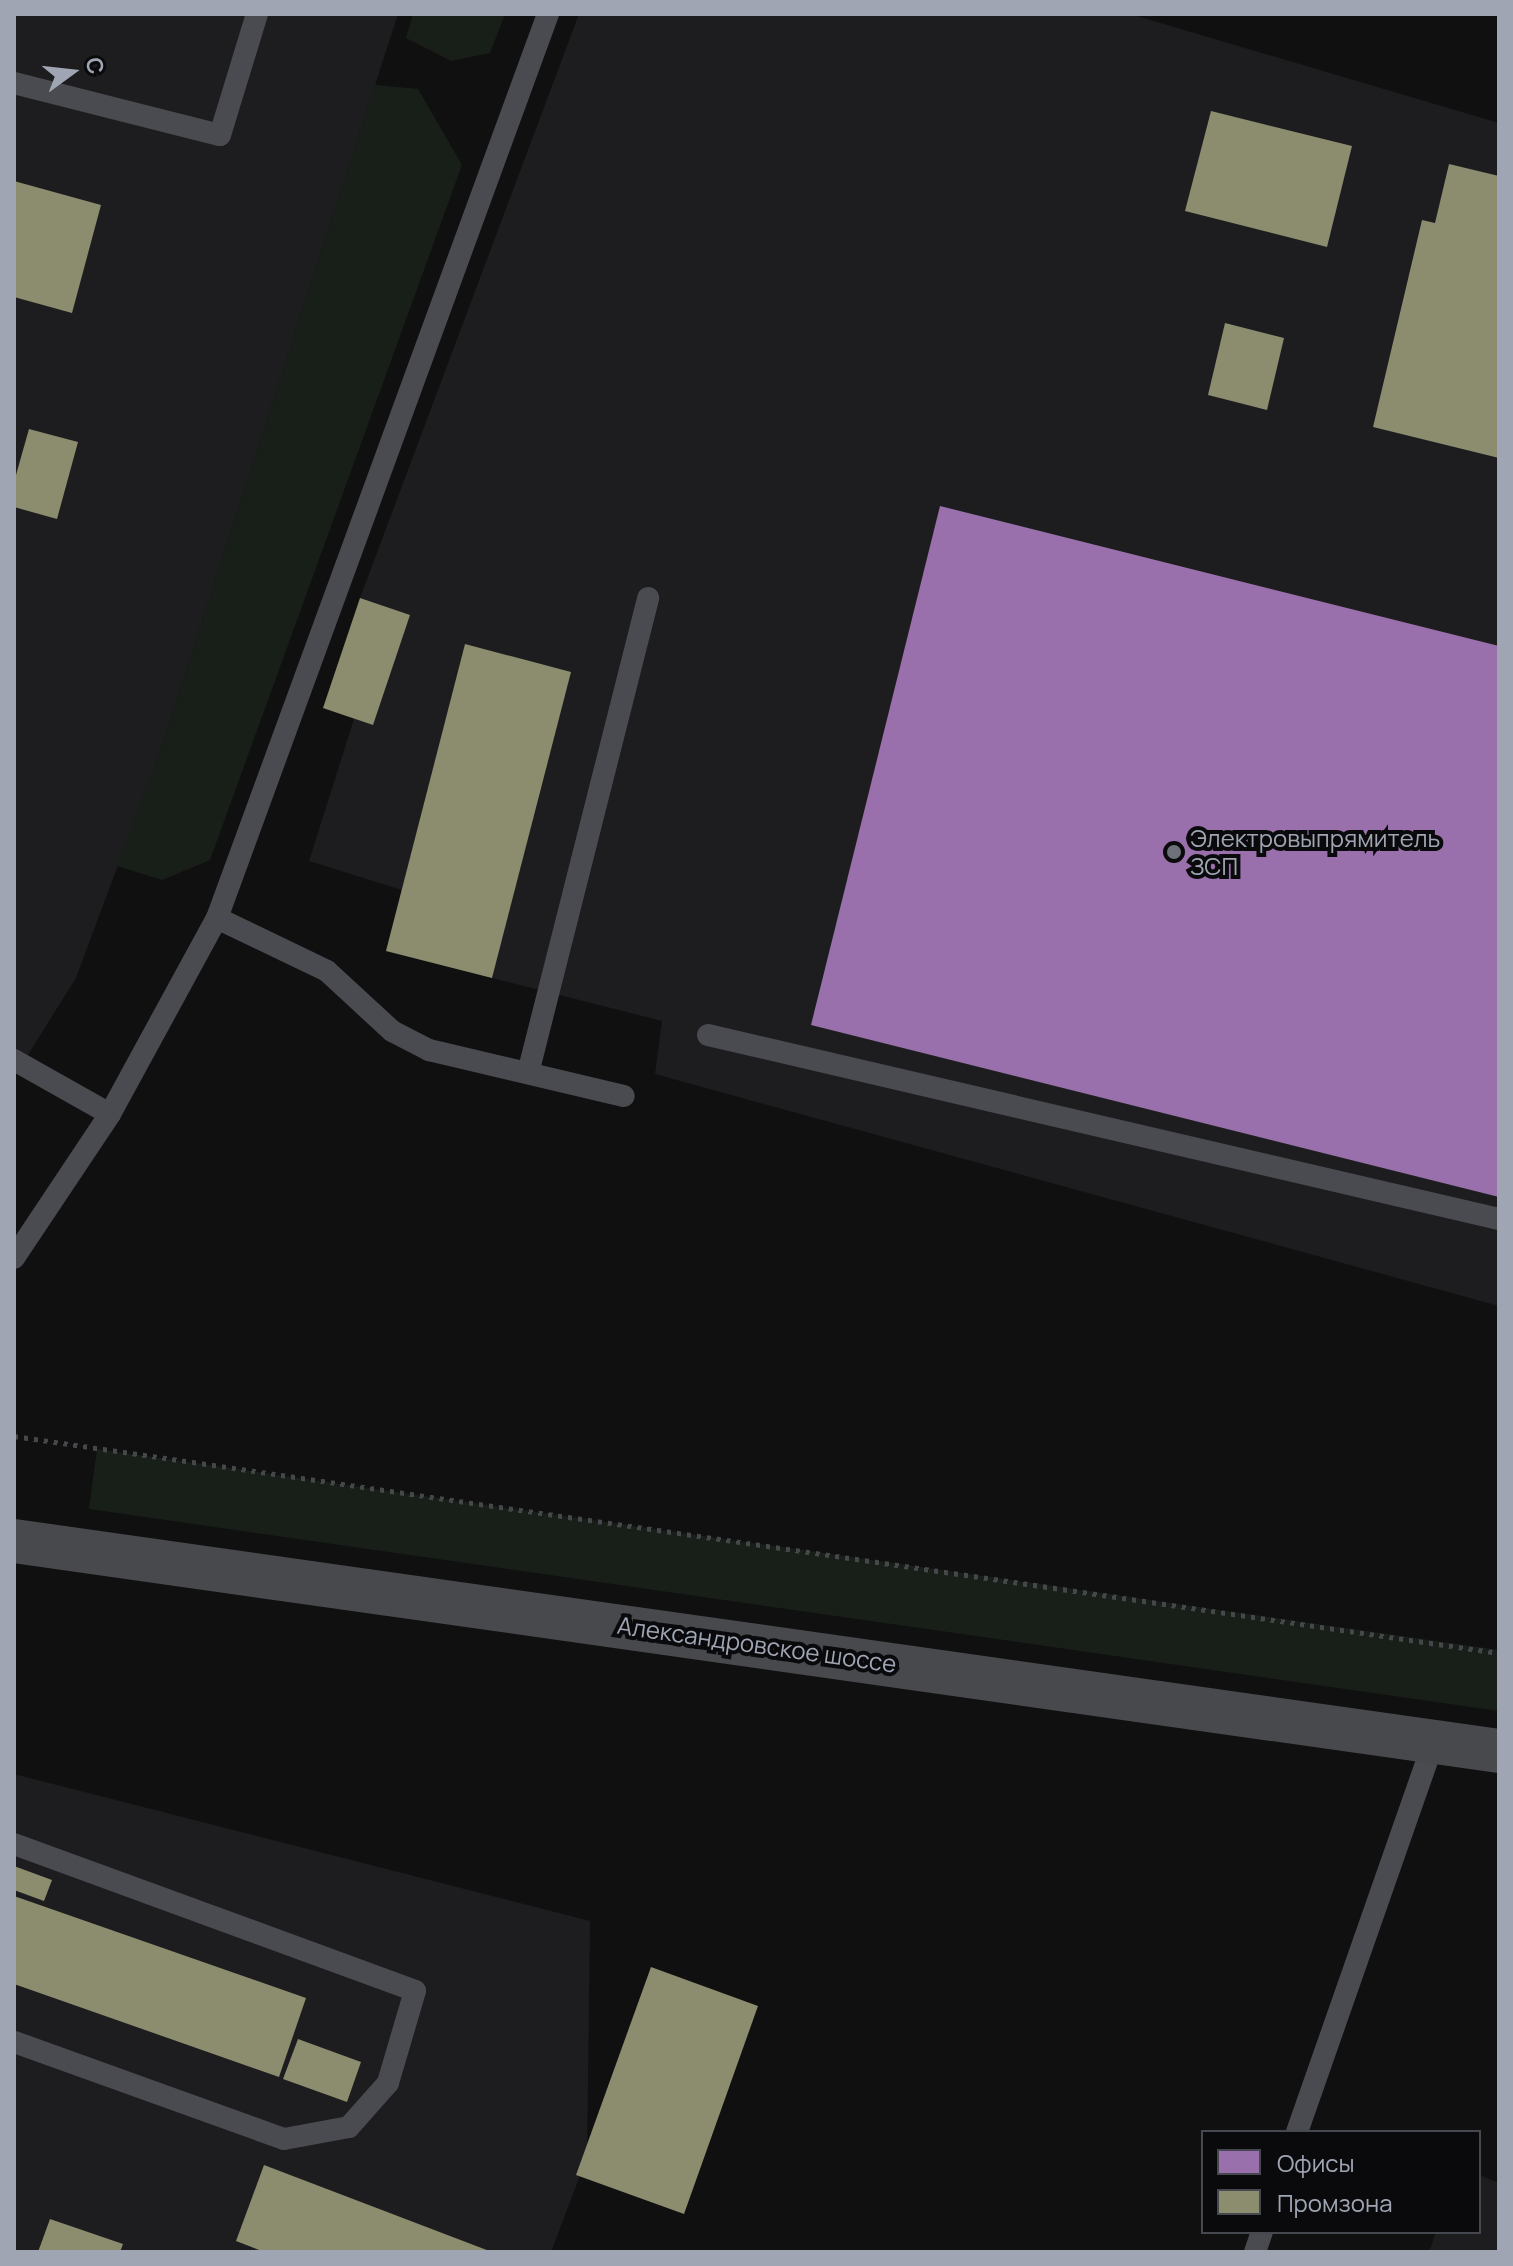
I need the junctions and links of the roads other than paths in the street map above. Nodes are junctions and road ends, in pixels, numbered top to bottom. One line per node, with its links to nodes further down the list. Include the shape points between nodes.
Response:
1 (257, 14): 3 (lane, via 220,135)
2 (548, 14): 5 (lane)
3 (14, 83)
4 (648, 598): 8 (lane)
5 (217, 918): 8 (lane, via 327,971 392,1031 429,1050); 10 (lane)
6 (708, 1035): 11 (lane)
7 (14, 1060): 10 (lane)
8 (528, 1073): 9 (lane)
9 (624, 1096)
10 (110, 1114): 12 (lane)
11 (1499, 1219)
12 (14, 1258)
13 (14, 1541): 14 (main road, Александровское шоссе)
14 (1434, 1741): 15 (main road, Александровское шоссе); 18 (lane)
15 (1499, 1751)
16 (14, 1844): 17 (lane, via 415,1991 388,2083 349,2127 284,2139)
17 (14, 2042)
18 (1298, 2130)

